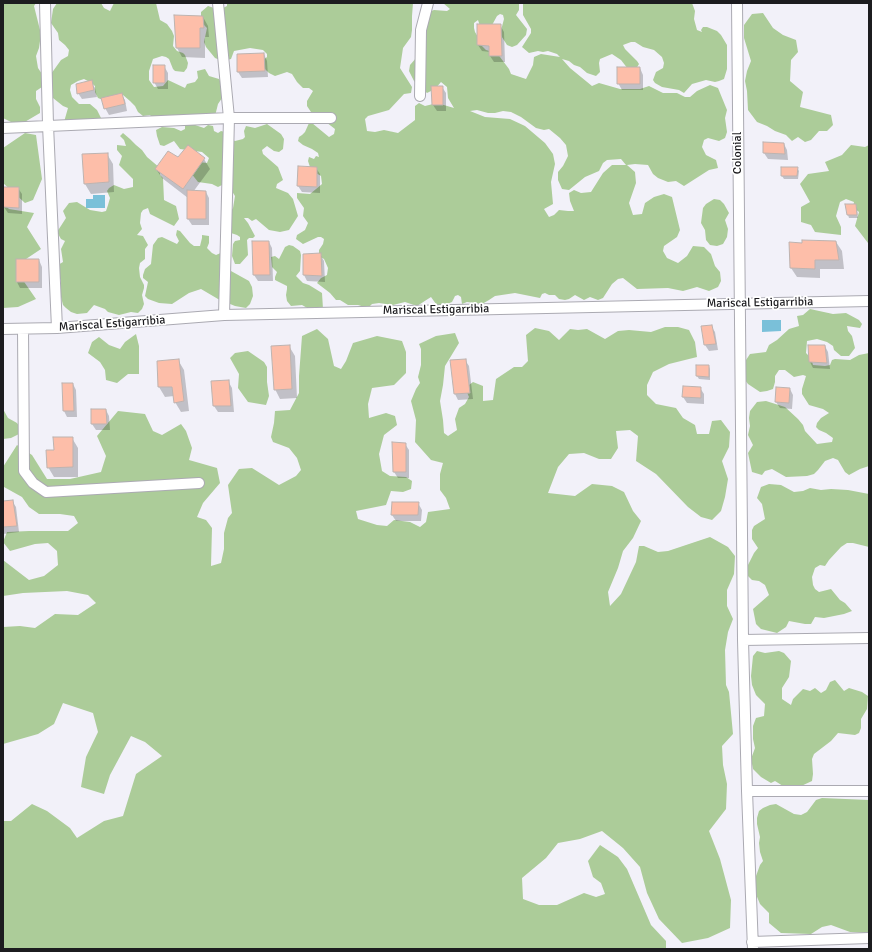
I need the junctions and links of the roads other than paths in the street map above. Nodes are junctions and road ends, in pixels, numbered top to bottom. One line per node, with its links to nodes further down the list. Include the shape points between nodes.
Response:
1 (45, 3): 8 (street)
2 (218, 3): 6 (street)
3 (428, 3): 5 (street, via 421,30)
4 (737, 3): 11 (street, Colonial)
5 (420, 96)
6 (229, 118): 7 (street); 8 (street); 12 (street)
7 (331, 118)
8 (48, 125): 9 (street); 13 (street)
9 (3, 128)
10 (869, 301): 11 (street, Mariscal Estigarribia)
11 (739, 303): 12 (street, Mariscal Estigarribia); 18 (street, Colonial)
12 (224, 315): 13 (street, Mariscal Estigarribia)
13 (56, 328): 15 (street, Mariscal Estigarribia)
14 (3, 329): 15 (street, Mariscal Estigarribia)
15 (23, 329): 16 (street, via 24,471 32,483 46,492)
16 (199, 483)
17 (869, 638): 18 (street)
18 (743, 640): 19 (street, Colonial)
19 (747, 791): 20 (street); 22 (street, Colonial)
20 (869, 791)
21 (869, 938): 22 (street)
22 (753, 945)

